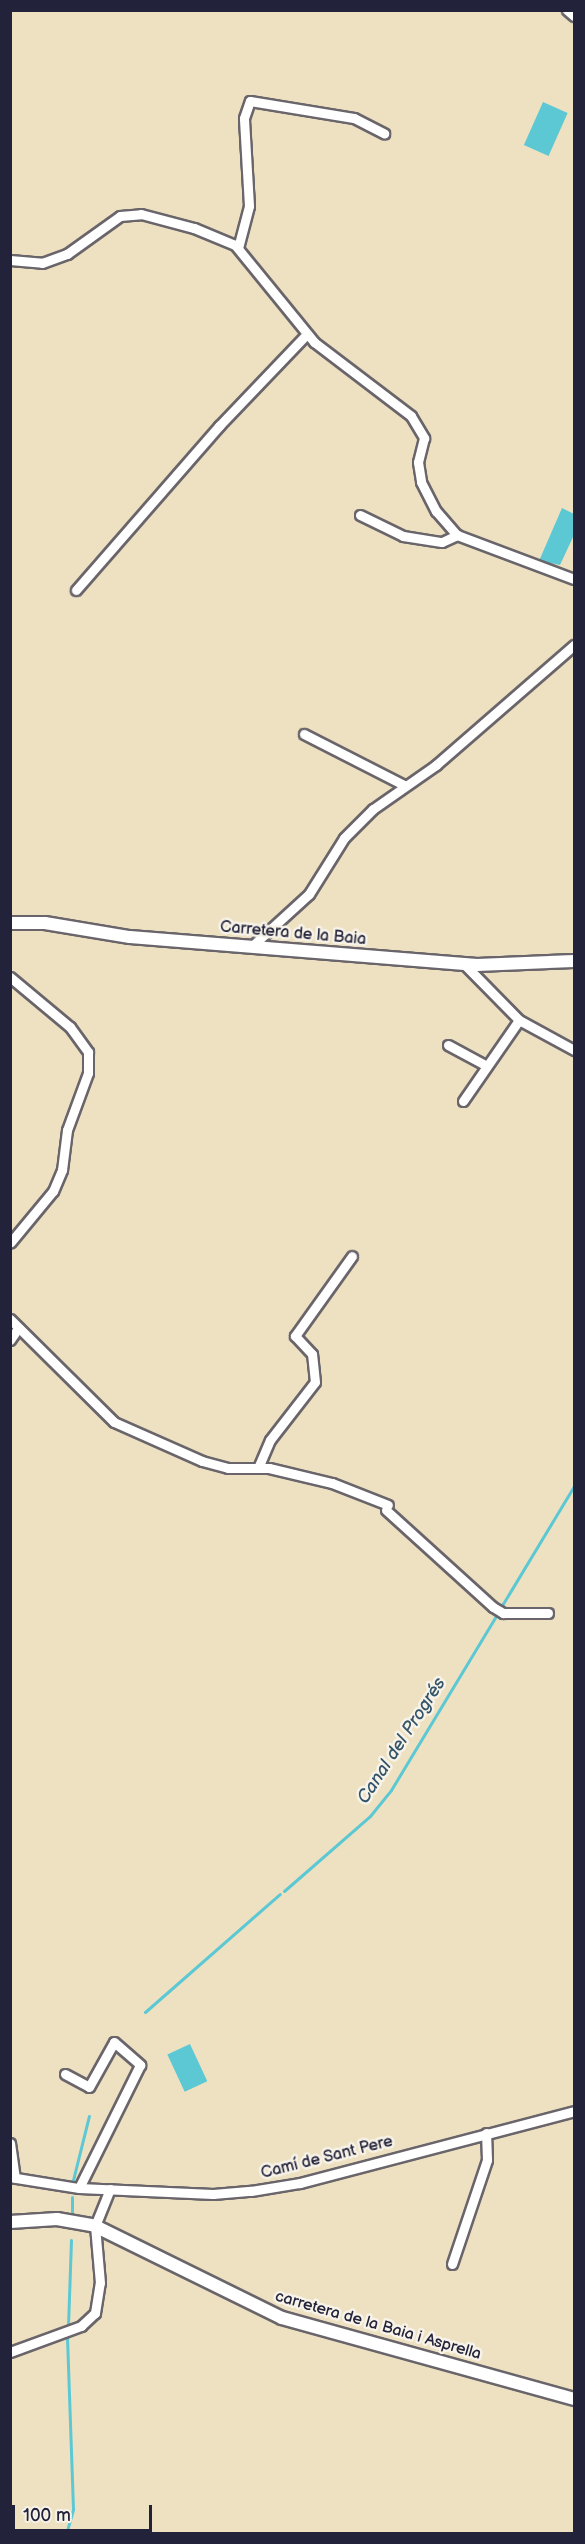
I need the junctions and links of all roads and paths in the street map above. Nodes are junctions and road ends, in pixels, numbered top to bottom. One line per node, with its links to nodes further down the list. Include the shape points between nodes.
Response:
1 (567, 10): 2 (street)
2 (574, 16)
3 (384, 133): 4 (street, via 354,118 250,101 244,118 249,206)
4 (238, 248): 5 (street, via 194,228 141,214 120,216 67,254 42,263); 6 (street)
5 (10, 260)
6 (307, 334): 8 (street, via 411,416 424,438 418,462 421,482 436,511); 10 (street, via 219,426)
7 (360, 515): 8 (street, via 403,536 442,542)
8 (457, 535): 9 (street)
9 (574, 579)
10 (76, 590)
11 (574, 645): 13 (street, via 436,765)
12 (304, 734): 13 (street)
13 (404, 785): 15 (street, via 344,838 309,894)
14 (10, 923): 15 (main road, Carretera de la Baia, via 45,923 130,937)
15 (252, 946): 17 (main road, Carretera de la Baia)
16 (574, 961): 17 (main road, Carretera de la Baia)
17 (464, 964): 19 (street)
18 (10, 978): 24 (street, via 70,1027 88,1052 88,1073 67,1130 57,1181)
19 (519, 1020): 21 (street); 22 (street)
20 (448, 1045): 22 (street)
21 (574, 1050)
22 (487, 1066): 23 (street)
23 (463, 1101)
24 (10, 1243)
25 (352, 1256): 29 (street, via 295,1336 312,1354 315,1382 270,1440)
26 (10, 1319): 27 (street)
27 (18, 1328): 28 (street); 29 (street, via 114,1422 202,1461 228,1468)
28 (10, 1341)
29 (258, 1468): 30 (street, via 332,1483 387,1508 493,1607 503,1613)
30 (548, 1613)
31 (65, 2074): 36 (street, via 89,2087 114,2042 141,2065)
32 (574, 2111): 33 (street, Camí de Sant Pere)
33 (486, 2133): 37 (street, Camí de Sant Pere, via 300,2183 251,2191 213,2194); 40 (street, via 488,2160)
34 (10, 2143): 35 (street)
35 (13, 2177): 36 (street, Camí de Sant Pere)
36 (79, 2188): 37 (street, Camí de Sant Pere)
37 (110, 2188): 39 (street)
38 (10, 2222): 39 (main road, carretera de la Baia i Asprella, via 57,2219)
39 (95, 2226): 41 (street, via 100,2283 95,2313 81,2326); 42 (main road, carretera de la Baia i Asprella, via 282,2318)
40 (452, 2264)
41 (10, 2352)
42 (574, 2399)

